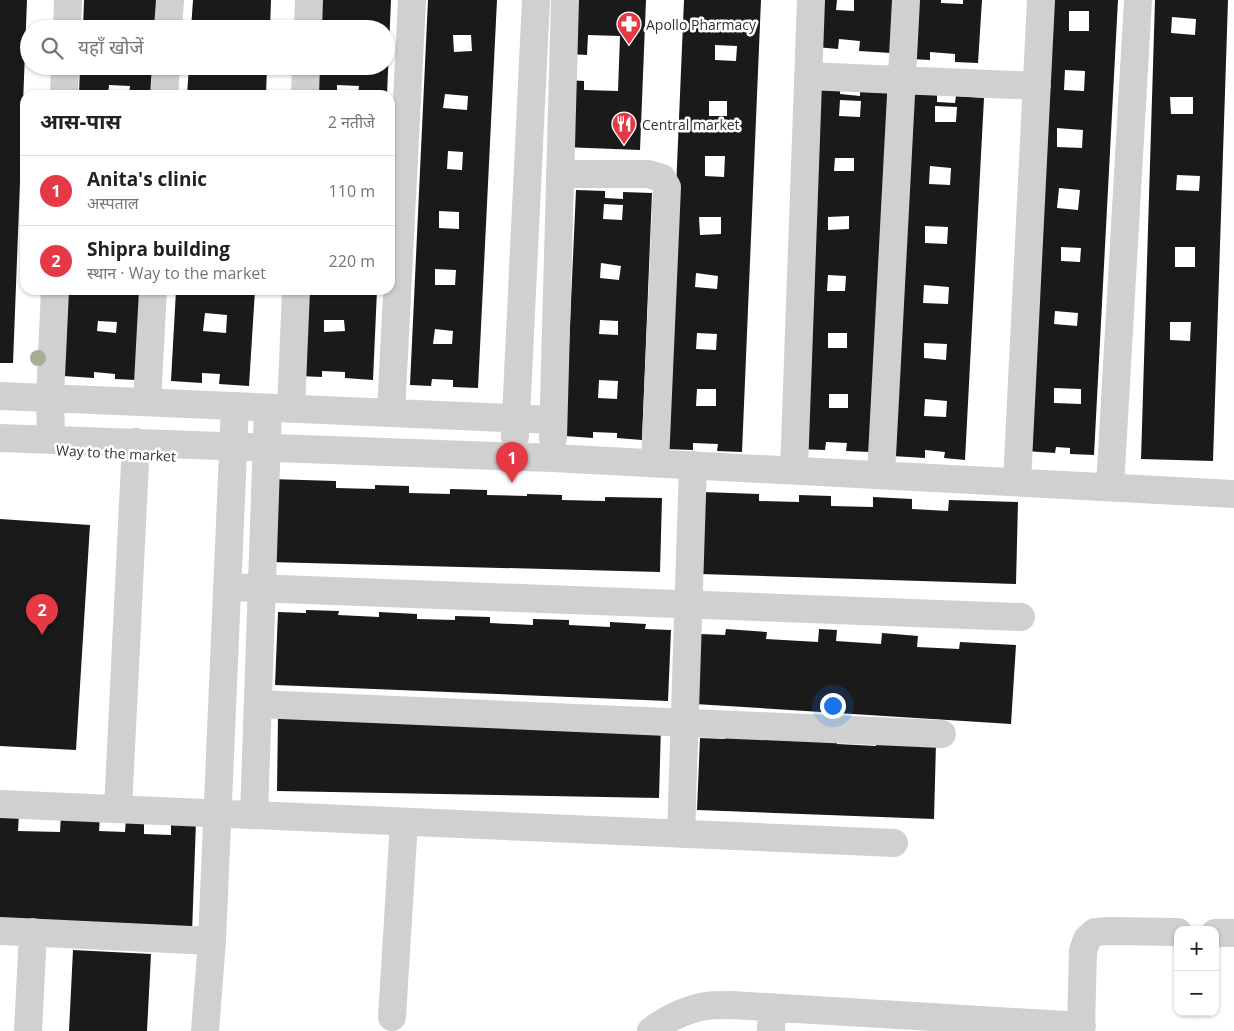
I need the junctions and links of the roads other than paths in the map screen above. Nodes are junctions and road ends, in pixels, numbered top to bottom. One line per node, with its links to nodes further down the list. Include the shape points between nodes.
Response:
1 (68, 0): 11 (street)
2 (170, 0): 12 (street)
3 (309, 0): 13 (street)
4 (412, 0): 32 (street)
5 (536, 0): 33 (street)
6 (565, 0): 23 (street)
7 (811, 0): 17 (street)
8 (906, 0): 18 (street)
9 (1041, 0): 19 (street)
10 (1138, 0): 48 (street)
11 (67, 20)
12 (169, 20)
13 (308, 20)
14 (65, 75): 20 (street)
15 (165, 75): 21 (street)
16 (306, 75): 22 (street)
17 (808, 76): 18 (street); 45 (street)
18 (902, 81): 19 (street); 46 (street)
19 (1037, 86): 47 (street)
20 (64, 90)
21 (164, 90)
22 (305, 90)
23 (560, 174): 34 (street); 43 (street, via 648,174 662,178 667,187)
24 (55, 295): 28 (street)
25 (153, 295): 29 (street)
26 (295, 295): 31 (street)
27 (0, 396): 28 (street)
28 (50, 398): 29 (street); 36 (street)
29 (147, 402): 30 (street)
30 (235, 406): 31 (street); 40 (street)
31 (280, 408): 32 (street); 37 (street)
32 (391, 413): 33 (street)
33 (516, 419): 34 (street); 41 (street)
34 (553, 420): 42 (street)
35 (0, 438): 36 (street)
36 (51, 440): 39 (street)
37 (267, 447): 40 (street, Way to the market); 41 (street, Way to the market); 51 (street)
38 (0, 448): 39 (street, Way to the market)
39 (135, 448): 40 (street, Way to the market); 58 (street)
40 (233, 453): 50 (street)
41 (514, 456): 42 (street, Way to the market)
42 (553, 458): 43 (street, Way to the market)
43 (655, 463): 44 (street, Way to the market)
44 (693, 465): 45 (street, Way to the market); 52 (street)
45 (794, 470): 46 (street, Way to the market)
46 (881, 475): 47 (street, Way to the market)
47 (1017, 482): 48 (street, Way to the market)
48 (1110, 487): 49 (street, Way to the market)
49 (1234, 494)
50 (227, 587): 51 (street); 59 (street)
51 (262, 588): 52 (street); 54 (street)
52 (688, 605): 53 (street); 55 (street)
53 (1021, 618)
54 (258, 704): 55 (street); 60 (street)
55 (685, 723): 56 (street); 62 (street)
56 (942, 734)
57 (0, 804): 58 (street)
58 (118, 809): 59 (street)
59 (217, 814): 60 (street); 69 (street)
60 (254, 815): 61 (street)
61 (404, 822): 62 (street); 70 (street)
62 (681, 834): 63 (street)
63 (894, 843)
64 (0, 931): 65 (street)
65 (33, 932): 69 (street); 73 (street)
66 (1174, 932): 72 (street, via 1095,932 1086,939)
67 (1219, 933): 68 (street)
68 (1234, 933)
69 (212, 941): 74 (street)
70 (392, 1017)
71 (771, 1019): 72 (street); 75 (street, via 731,1005 705,1006 678,1014)
72 (1082, 1028)
73 (28, 1031)
74 (205, 1031)
75 (651, 1031)

